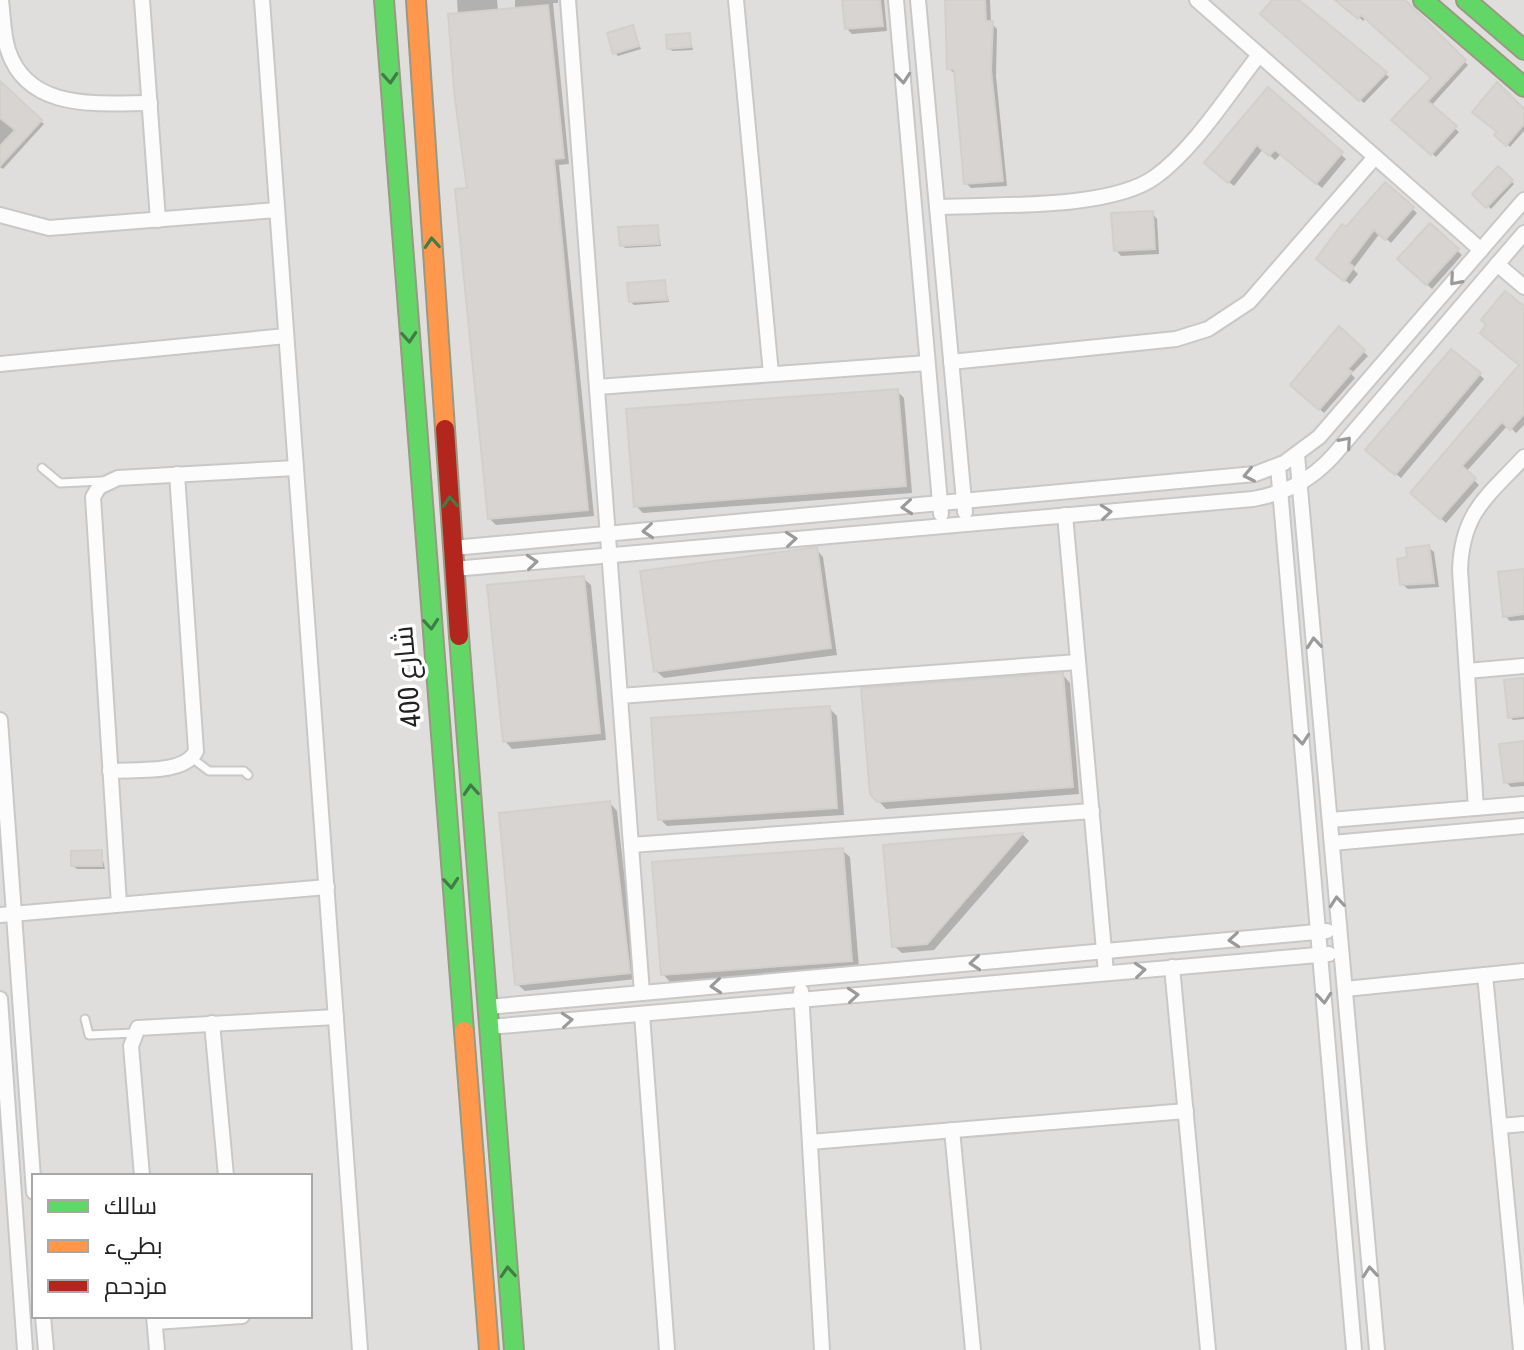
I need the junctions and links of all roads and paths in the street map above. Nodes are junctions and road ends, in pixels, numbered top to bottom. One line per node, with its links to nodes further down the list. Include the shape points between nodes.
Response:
1 (1, 0): 16 (street, via 9,54 34,87 72,102)
2 (142, 0): 16 (street)
3 (262, 0): 20 (street)
4 (384, 0): 51 (street, شارع 400, one-way to 51)
5 (416, 0): 48 (street, شارع 400, one-way to 5)
6 (568, 0): 32 (street)
7 (736, 0): 31 (street)
8 (896, 0): 29 (street, one-way to 29)
9 (918, 0): 19 (street)
10 (1197, 0): 14 (street)
11 (1423, 0): 15 (street)
12 (1466, 0): 13 (street)
13 (1524, 50)
14 (1259, 55): 17 (street); 19 (street, via 1177,157 1141,186 1103,197)
15 (1524, 87)
16 (150, 103): 22 (street)
17 (1375, 157): 24 (street); 28 (street, via 1260,291 1237,313 1208,329 1176,339)
18 (1524, 200): 24 (street)
19 (937, 207): 28 (street)
20 (277, 210): 22 (street); 27 (street)
21 (0, 215): 22 (street, via 49,228)
22 (158, 220)
23 (1524, 233): 25 (street)
24 (1481, 250): 33 (street, one-way to 33, via 1319,437)
25 (1497, 264): 26 (street); 40 (street, one-way to 25, via 1345,443)
26 (1524, 287)
27 (286, 336): 30 (street); 37 (street)
28 (951, 362): 42 (street)
29 (927, 363): 31 (street); 43 (street)
30 (0, 364)
31 (771, 374): 32 (street)
32 (597, 387): 47 (street)
33 (1297, 455): 35 (street); 40 (street)
34 (1524, 457): 54 (street, via 1477,509 1463,533 1460,570)
35 (1278, 466): 41 (street); 42 (street, one-way to 42, via 1240,477)
36 (42, 468): 39 (lane, via 60,483)
37 (296, 468): 38 (street); 67 (street)
38 (177, 474): 39 (street); 57 (street)
39 (108, 480): 58 (street, via 99,487 92,509)
40 (1300, 484): 41 (street); 63 (street, one-way to 40)
41 (1280, 493): 44 (street, one-way to 41); 71 (street, one-way to 71)
42 (964, 502): 43 (street); 45 (street)
43 (940, 504): 46 (street); 47 (street, one-way to 47)
44 (1065, 515): 45 (street); 52 (street)
45 (966, 524): 46 (street)
46 (942, 526): 49 (street, one-way to 46)
47 (608, 534): 48 (street); 49 (street)
48 (453, 548): 50 (street, شارع 400)
49 (609, 555): 50 (street, one-way to 49); 55 (street)
50 (454, 569): 51 (street); 84 (street, شارع 400, one-way to 50)
51 (427, 571): 108 (street, شارع 400, one-way to 108)
52 (1078, 662): 55 (street); 62 (street)
53 (1524, 666): 54 (street)
54 (1467, 671): 61 (street)
55 (620, 696): 66 (street)
56 (0, 720): 69 (street)
57 (193, 759): 58 (street, via 178,766); 59 (lane, via 209,771)
58 (110, 771): 68 (street)
59 (248, 775)
60 (1524, 804): 61 (street)
61 (1476, 808): 63 (street)
62 (1092, 811): 66 (street); 72 (street)
63 (1330, 820): 65 (street)
64 (1524, 826): 65 (street)
65 (1332, 843): 70 (street, one-way to 65)
66 (631, 845): 81 (street)
67 (327, 887): 68 (street); 86 (street)
68 (119, 904): 69 (street)
69 (7, 914): 97 (street)
70 (1339, 930): 71 (street); 73 (street)
71 (1319, 932): 72 (street, one-way to 72); 74 (street)
72 (1104, 951): 77 (street); 79 (street, one-way to 79)
73 (1341, 953): 74 (street); 80 (street)
74 (1321, 954): 75 (street); 114 (street, one-way to 114)
75 (1172, 967): 77 (street, one-way to 75); 91 (street)
76 (1524, 971): 78 (street)
77 (1106, 973): 83 (street, one-way to 77)
78 (1485, 975): 80 (street); 94 (street)
79 (801, 979): 81 (street, one-way to 81); 83 (street)
80 (1345, 989): 115 (street, one-way to 80)
81 (642, 993): 84 (street)
82 (0, 999): 92 (street)
83 (802, 1000): 85 (street); 96 (street)
84 (487, 1007): 89 (street, شارع 400)
85 (642, 1014): 89 (street, one-way to 85); 110 (street)
86 (336, 1017): 88 (street); 107 (street)
87 (85, 1019): 90 (lane, via 89,1035)
88 (212, 1023): 90 (street, via 143,1026); 99 (street)
89 (489, 1027): 109 (street, شارع 400, one-way to 89)
90 (134, 1033): 98 (street)
91 (1186, 1111): 95 (street); 113 (street)
92 (4, 1113): 104 (street)
93 (1524, 1124): 94 (street)
94 (1500, 1126): 100 (street)
95 (952, 1130): 96 (street); 112 (street)
96 (810, 1142): 111 (street)
97 (32, 1174)
98 (142, 1174)
99 (226, 1174)
100 (1518, 1249): 116 (street)
101 (43, 1318): 105 (street)
102 (183, 1318): 103 (street)
103 (154, 1319): 106 (street)
104 (25, 1350)
105 (46, 1350)
106 (157, 1350)
107 (360, 1350)
108 (489, 1350)
109 (514, 1350)
110 (667, 1350)
111 (822, 1350)
112 (973, 1350)
113 (1208, 1350)
114 (1354, 1350)
115 (1377, 1350)
116 (1521, 1350)

